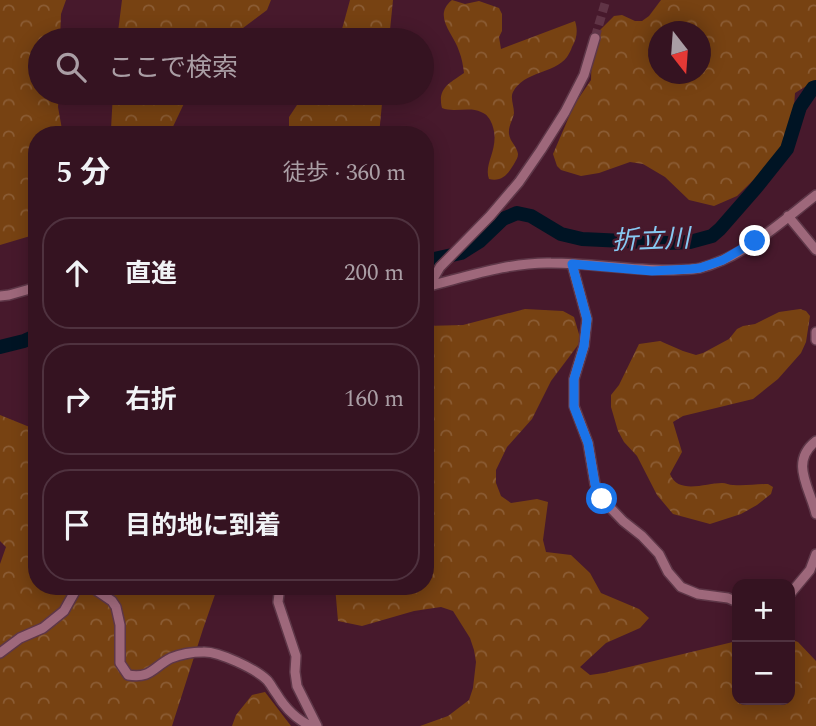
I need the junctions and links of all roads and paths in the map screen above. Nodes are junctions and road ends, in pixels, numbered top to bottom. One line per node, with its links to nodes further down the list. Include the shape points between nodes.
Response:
1 (595, 38): 6 (street, via 584,75 541,150 519,182)
2 (816, 195): 3 (street)
3 (788, 216): 4 (street); 5 (street, via 743,249 700,268 652,271)
4 (816, 250)
5 (572, 264): 7 (street, via 528,264); 19 (street, via 587,319 574,379 574,407 602,499 659,554 681,587)
6 (434, 276)
7 (434, 284)
8 (28, 289): 9 (street)
9 (0, 296)
10 (816, 332): 11 (street)
11 (816, 340)
12 (816, 441): 13 (street, via 805,453 801,469)
13 (816, 514)
14 (816, 554): 15 (street)
15 (795, 588)
16 (73, 595): 20 (street, via 64,611 43,628)
17 (103, 595): 21 (street, via 116,607 120,663 128,675 138,677 184,653 206,651 267,679 287,709)
18 (279, 595): 22 (street, via 296,656 297,686)
19 (732, 600)
20 (0, 653)
21 (311, 726)
22 (317, 726)

